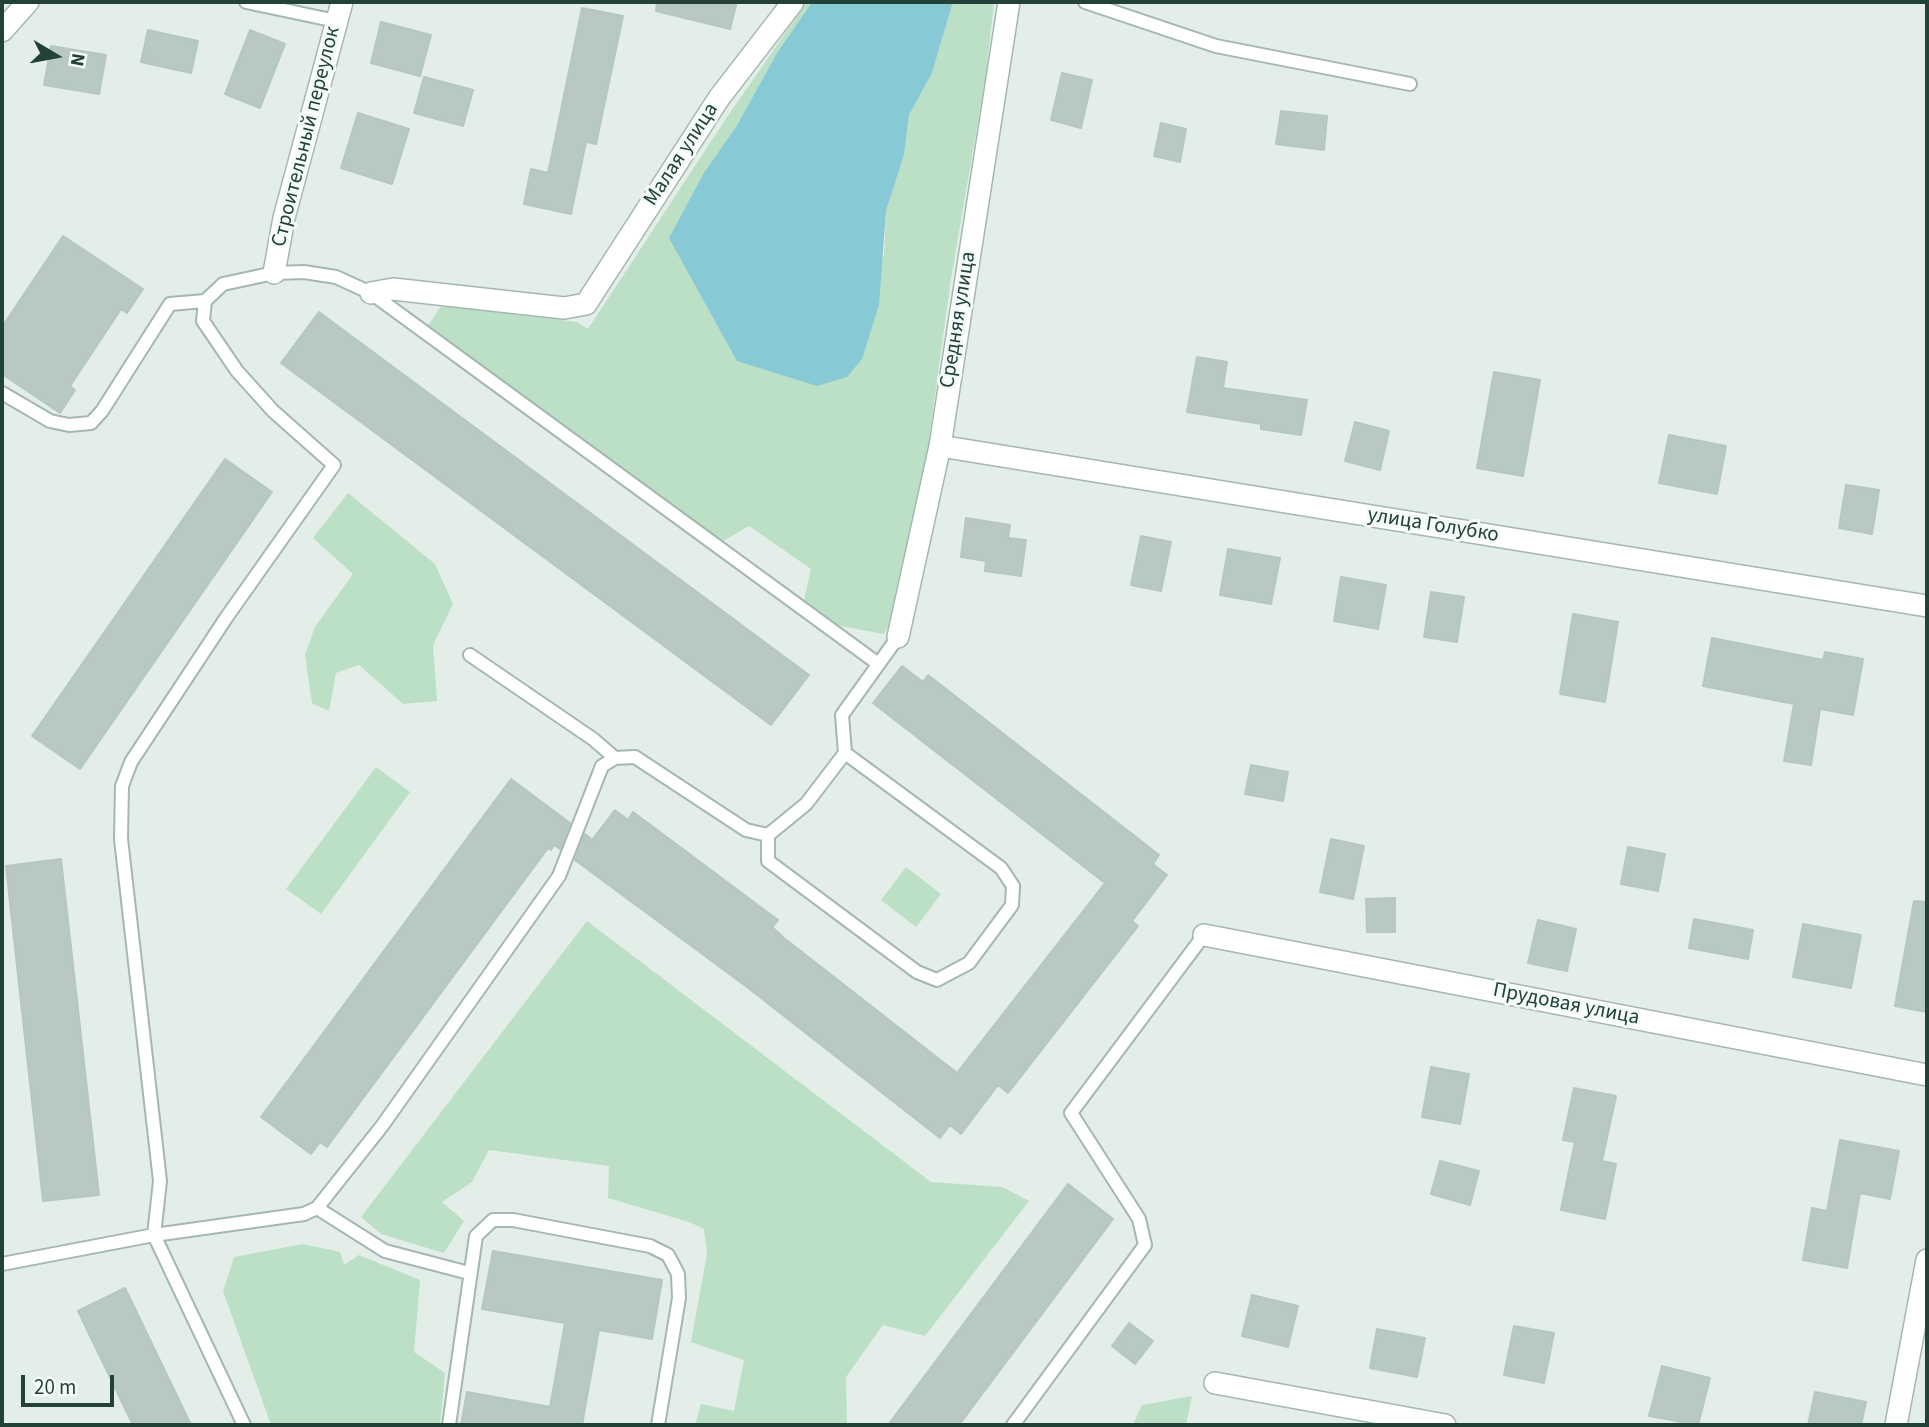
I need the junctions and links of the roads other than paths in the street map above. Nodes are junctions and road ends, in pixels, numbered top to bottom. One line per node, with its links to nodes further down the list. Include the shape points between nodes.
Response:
1 (28, 2): 7 (street)
2 (246, 2): 6 (lane)
3 (793, 2): 10 (street, Малая улица, via 719,98 586,304 575,308 393,289)
4 (1009, 2): 13 (street, Средняя улица)
5 (1085, 2): 8 (lane, via 1216,46)
6 (339, 12): 9 (street, Строительный переулок, via 284,218)
7 (2, 31)
8 (1410, 84)
9 (274, 274): 10 (lane, via 304,271 336,277); 11 (lane, via 223,284)
10 (371, 293): 17 (lane)
11 (205, 301): 12 (lane, via 170,304 91,423 50,421); 24 (lane, via 204,321 237,371 273,411 334,465 211,640 131,762 122,786 121,839 160,1181)
12 (2, 393)
13 (940, 446): 14 (street, улица Голубко); 15 (street, Средняя улица)
14 (1927, 606)
15 (898, 637): 17 (lane)
16 (470, 655): 19 (lane)
17 (877, 663): 18 (lane, via 842,715)
18 (845, 753): 20 (lane, via 806,804); 20 (lane, via 1000,868 1013,886 1013,905 970,963 937,980 917,972 768,861)
19 (615, 758): 20 (lane, via 635,757 746,830); 23 (lane, via 602,766 559,876 382,1126)
20 (768, 835)
21 (1204, 934): 22 (street, Прудовая улица); 32 (lane, via 1071,1113 1139,1219 1145,1245)
22 (1927, 1075)
23 (317, 1208): 24 (lane, via 291,1216); 27 (lane, via 385,1251)
24 (154, 1235): 26 (lane); 29 (lane)
25 (1927, 1260): 34 (street)
26 (2, 1264)
27 (469, 1273): 30 (lane); 31 (lane, via 476,1236 493,1220 650,1246 668,1255 678,1274 679,1298)
28 (1215, 1383): 33 (street)
29 (244, 1425)
30 (449, 1425)
31 (658, 1425)
32 (1013, 1425)
33 (1445, 1425)
34 (1896, 1425)

